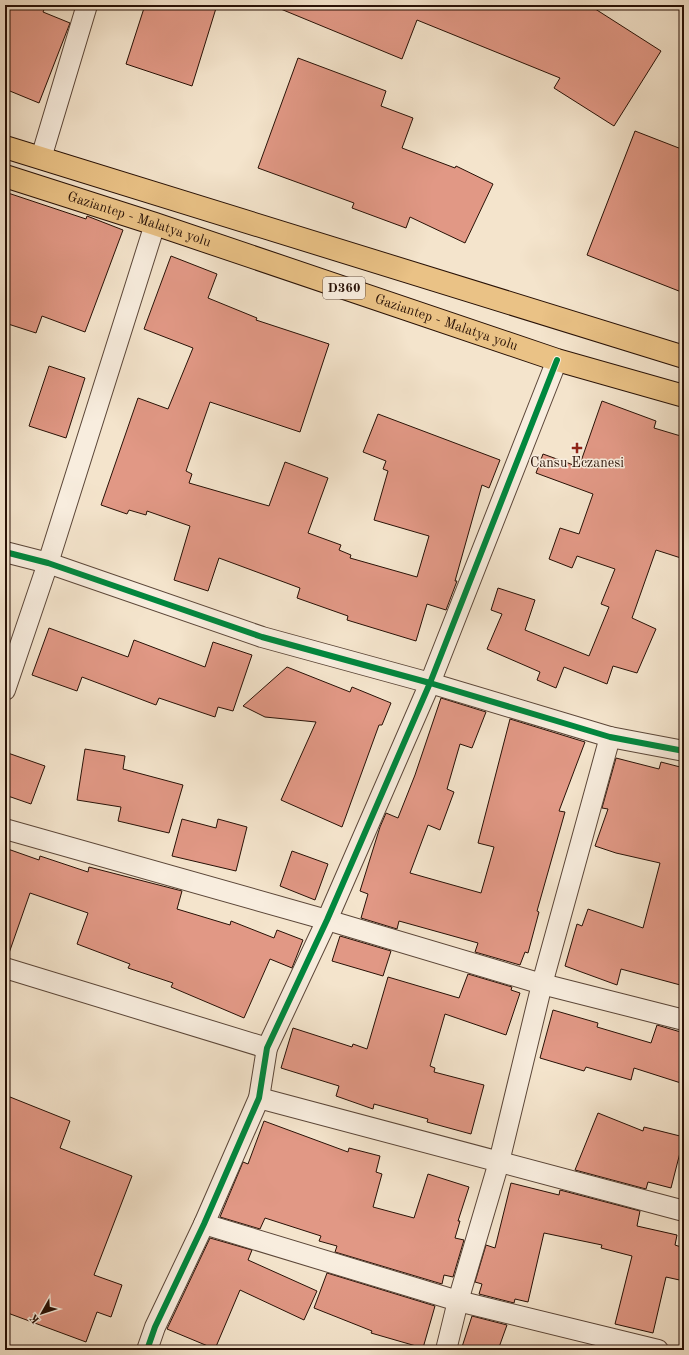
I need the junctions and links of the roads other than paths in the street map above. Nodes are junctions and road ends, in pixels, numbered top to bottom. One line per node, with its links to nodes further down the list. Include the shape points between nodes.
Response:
1 (87, 5): 3 (street)
2 (5, 147): 3 (highway, Gaziantep - Malatya yolu / D360)
3 (41, 158): 6 (highway, Gaziantep - Malatya yolu / D360)
4 (5, 176): 5 (highway, Gaziantep - Malatya yolu / D360)
5 (155, 224): 7 (highway, Gaziantep - Malatya yolu / D360); 10 (street)
6 (684, 357)
7 (557, 360): 8 (highway, Gaziantep - Malatya yolu / D360); 11 (street)
8 (684, 396)
9 (5, 552): 10 (street)
10 (48, 563): 11 (street, via 262,637); 12 (street)
11 (430, 683): 13 (street); 16 (street)
12 (5, 690)
13 (610, 737): 14 (street); 18 (street)
14 (684, 751)
15 (5, 829): 16 (street)
16 (327, 920): 18 (street); 20 (street)
17 (5, 968): 20 (street)
18 (542, 984): 19 (street); 22 (street)
19 (684, 1020)
20 (267, 1048): 21 (street)
21 (259, 1098): 22 (street); 24 (street)
22 (499, 1162): 23 (street); 25 (street)
23 (684, 1211)
24 (204, 1224): 25 (street); 26 (street)
25 (458, 1301): 27 (street); 28 (street)
26 (147, 1350)
27 (446, 1350)
28 (658, 1350)

